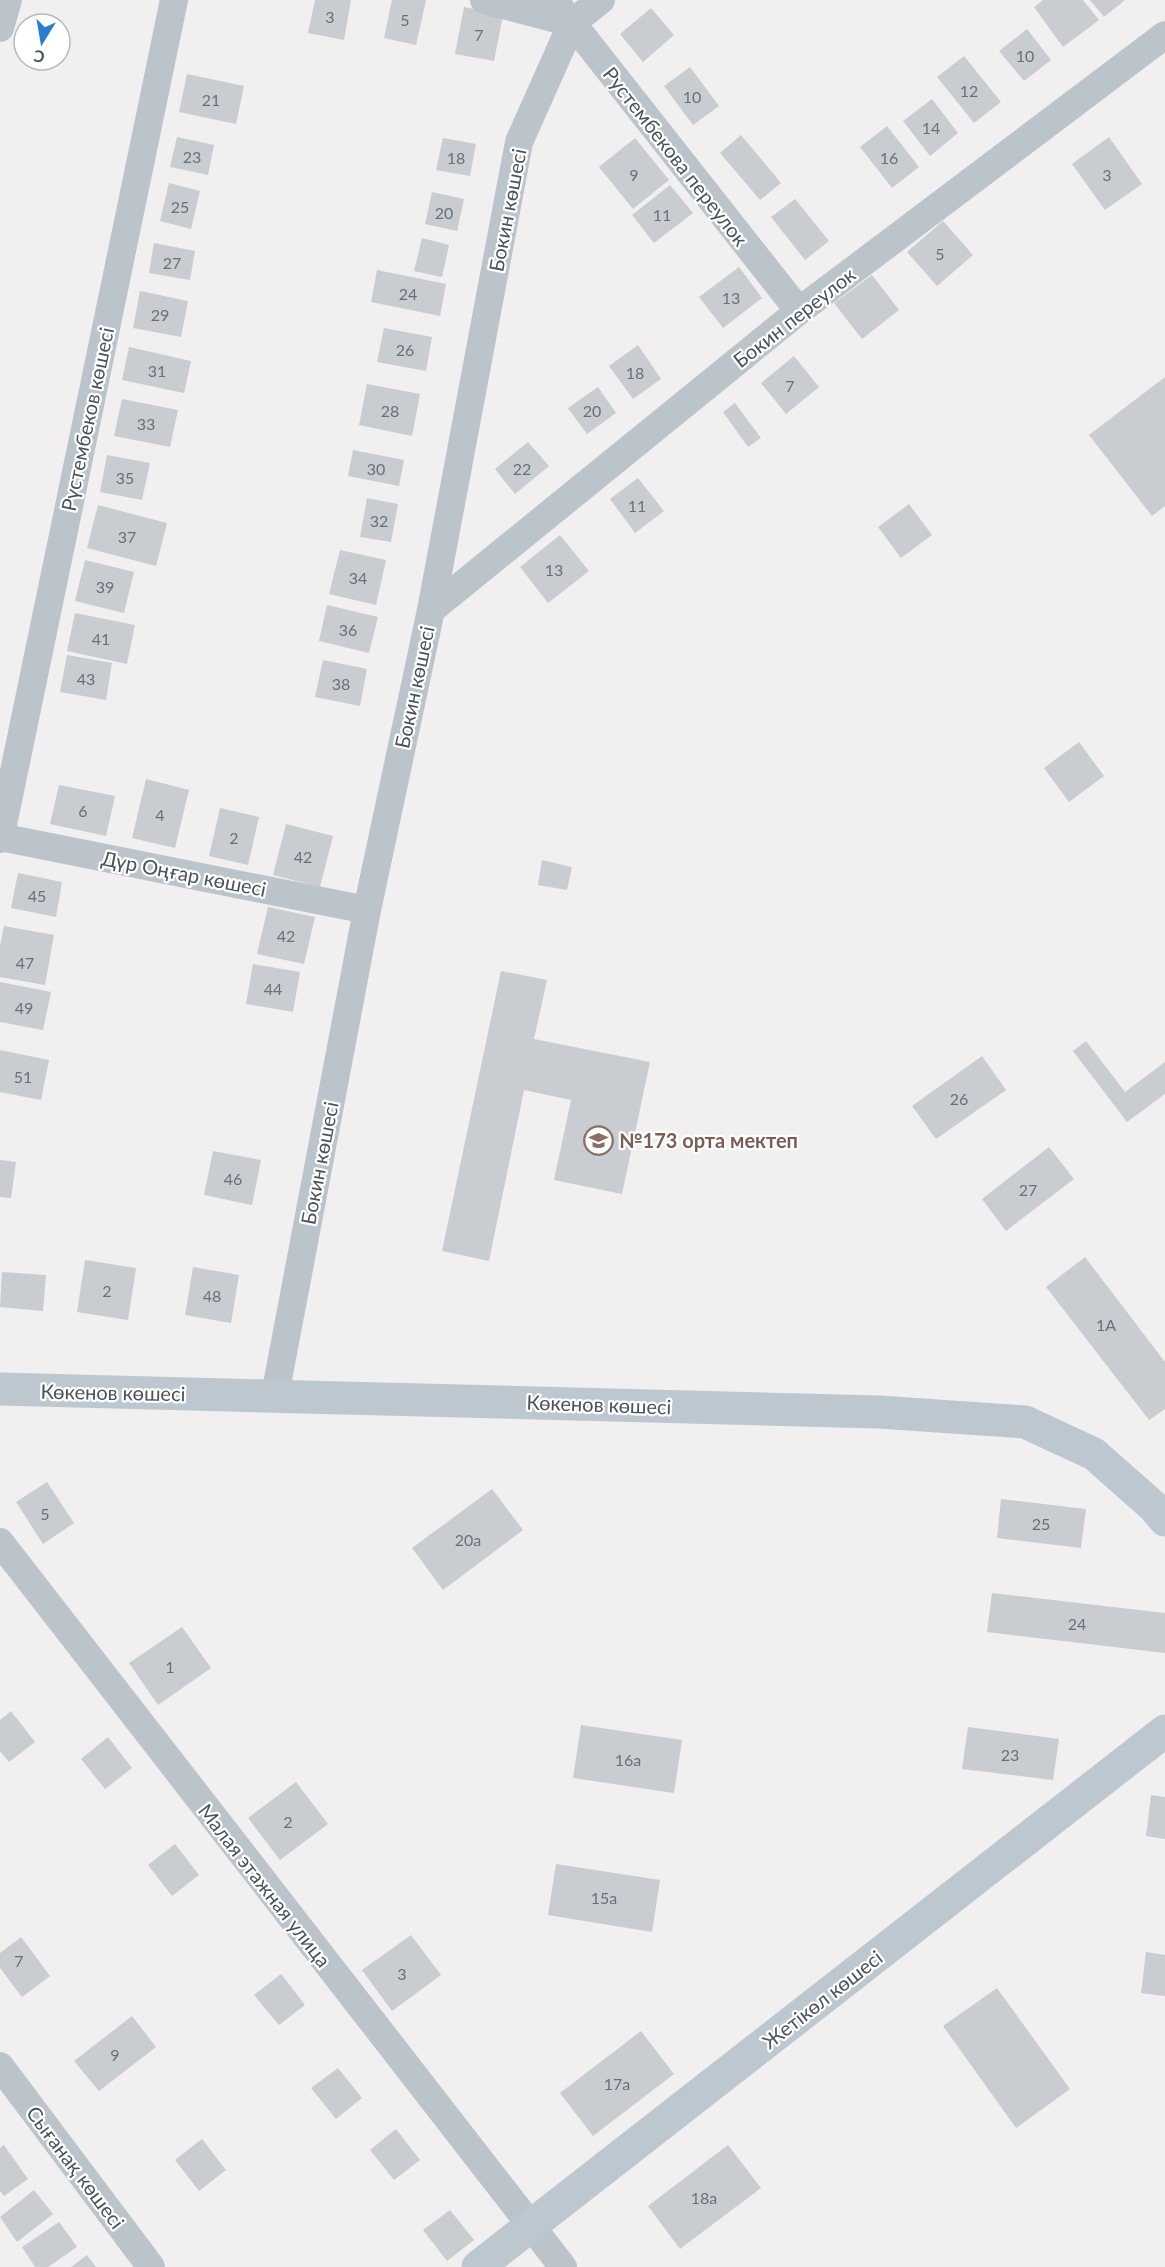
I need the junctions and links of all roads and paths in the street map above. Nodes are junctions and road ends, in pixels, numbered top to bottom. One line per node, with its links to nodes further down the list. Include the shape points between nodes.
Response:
1 (8, 0): 7 (street)
2 (174, 0): 11 (street, Рүстембеков көшесі)
3 (484, 0): 6 (street)
4 (554, 0): 6 (street, Рустембекова переулок)
5 (601, 0): 6 (street, Бокин көшесі)
6 (572, 23): 9 (street, Рустембекова переулок); 10 (street, Бокин көшесі, via 519,142)
7 (0, 28)
8 (1165, 35): 9 (street, Бокин переулок)
9 (799, 311): 10 (street, Бокин переулок)
10 (431, 610): 12 (street, Бокин көшесі)
11 (0, 838): 12 (street, Дүр Оңғар көшесі)
12 (367, 910): 14 (street, Бокин көшесі)
13 (0, 1389): 14 (street, Көкенов көшесі)
14 (275, 1395): 15 (street, Көкенов көшесі, via 879,1412 1025,1422 1094,1454)
15 (1165, 1520)
16 (0, 1542): 19 (street, Малая этажная улица)
17 (1165, 1731): 19 (street, Жетікөл көшесі)
18 (0, 2067): 20 (street, Сығанақ көшесі)
19 (532, 2226): 21 (street, Жетікөл көшесі); 22 (street, Малая этажная улица)
20 (151, 2267)
21 (478, 2267)
22 (563, 2267)

